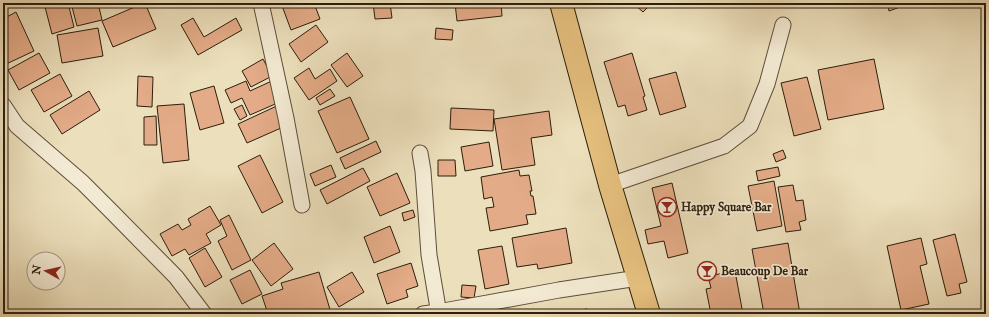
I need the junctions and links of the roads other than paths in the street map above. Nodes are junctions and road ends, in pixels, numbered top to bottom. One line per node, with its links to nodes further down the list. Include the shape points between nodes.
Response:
1 (261, 3): 7 (street)
2 (561, 3): 6 (highway)
3 (783, 26): 6 (street, via 767,84 750,126 724,146)
4 (3, 105): 10 (street, via 17,126 83,183 176,277)
5 (420, 153): 9 (street, via 429,255)
6 (610, 186): 8 (highway)
7 (302, 205)
8 (638, 278): 9 (street); 12 (highway)
9 (438, 313): 11 (street)
10 (204, 314)
11 (423, 314)
12 (649, 314)

